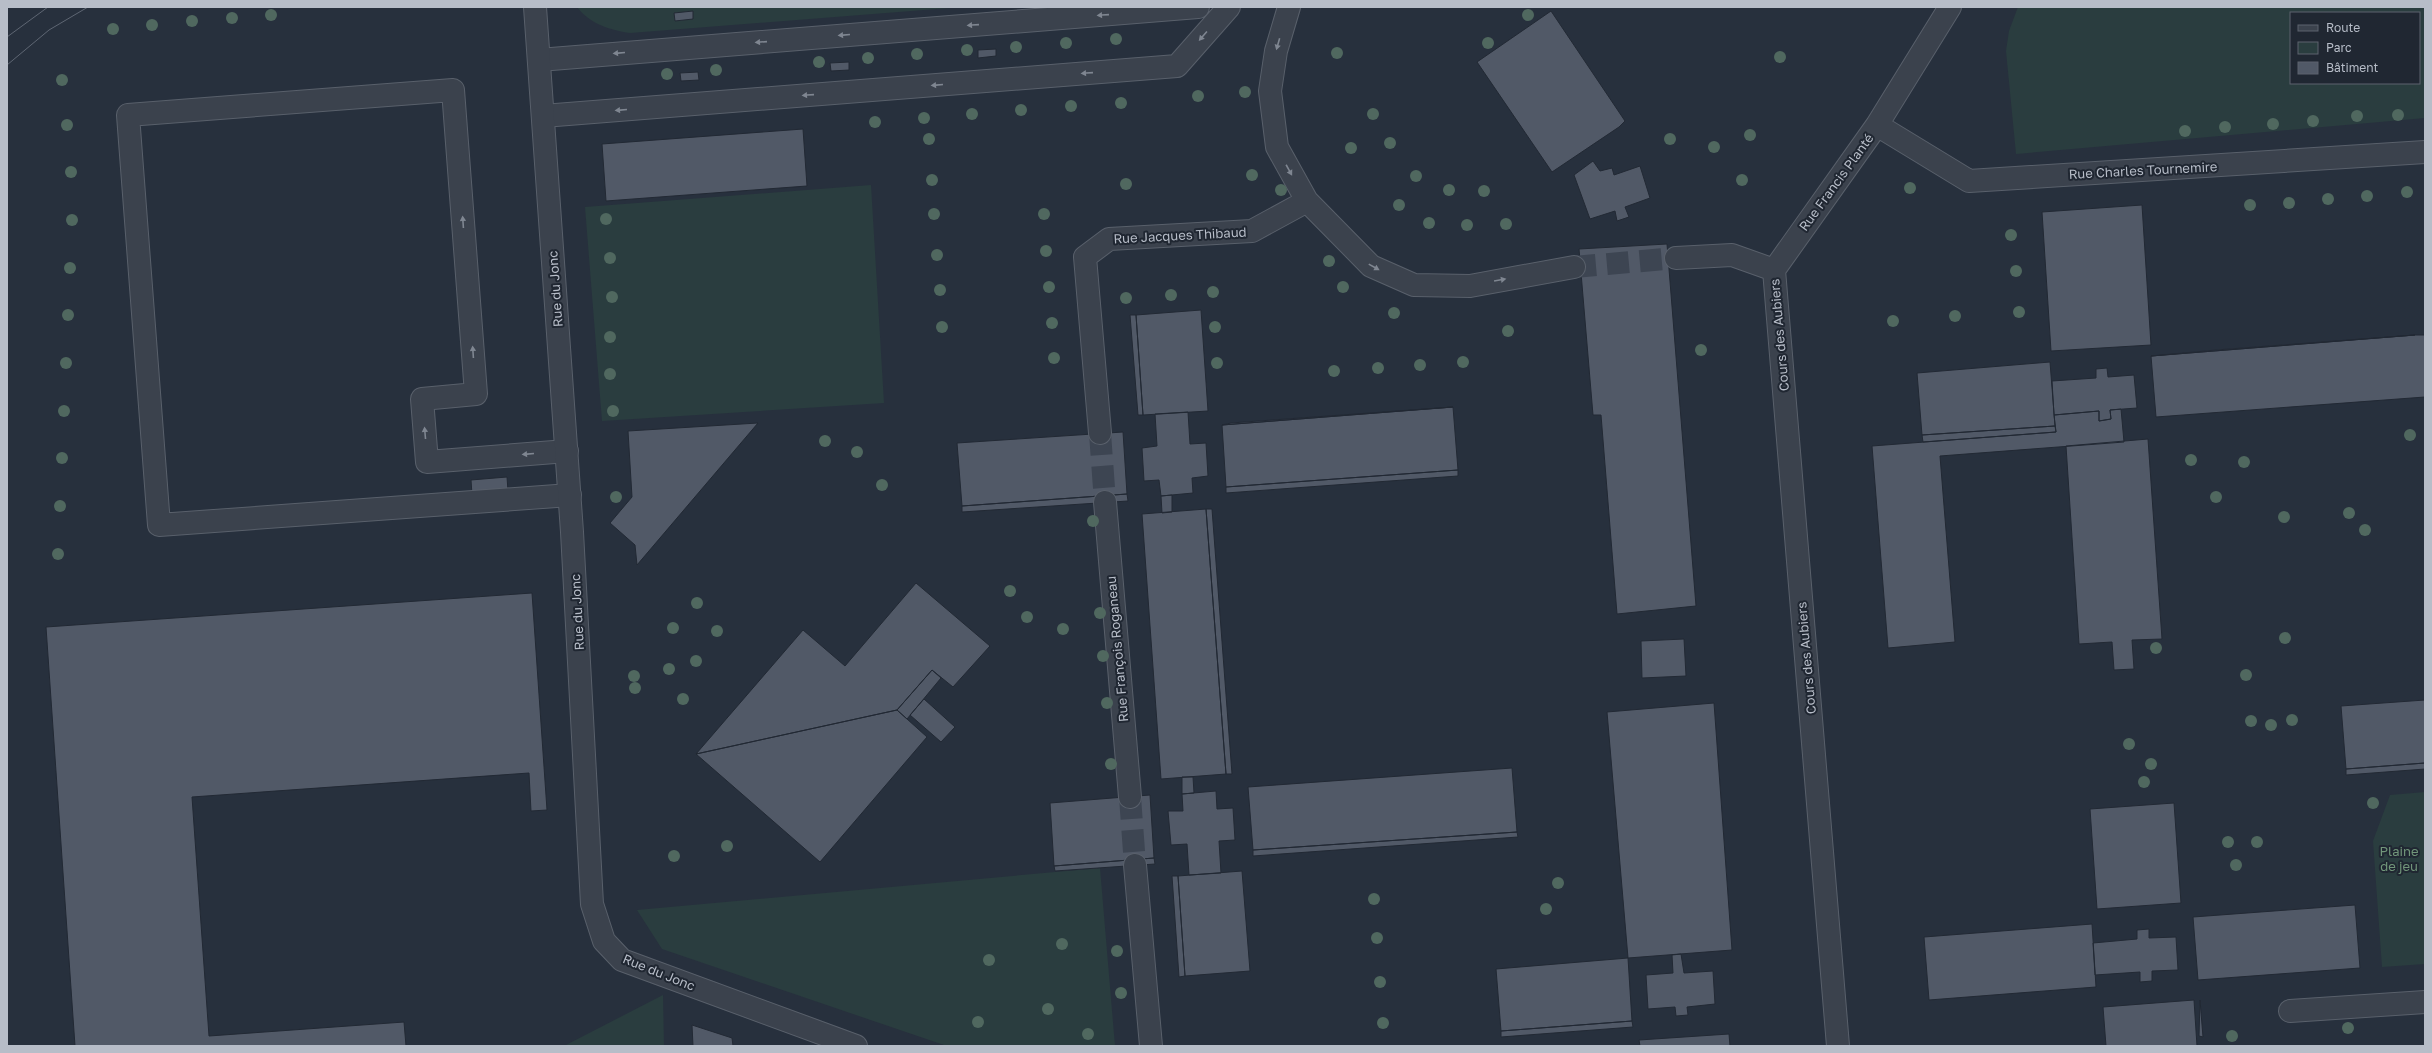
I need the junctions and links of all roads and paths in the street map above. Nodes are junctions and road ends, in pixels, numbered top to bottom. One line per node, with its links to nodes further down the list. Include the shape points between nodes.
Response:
1 (535, 7): 6 (street, Rue du Jonc)
2 (1198, 7): 6 (street, one-way to 6)
3 (1229, 7): 7 (street, one-way to 7, via 1177,66)
4 (1289, 7): 10 (street, one-way to 10, via 1276,51 1270,91 1277,146)
5 (1950, 7): 8 (street, Rue Francis Planté)
6 (539, 60): 7 (street, Rue du Jonc)
7 (543, 116): 15 (street, Rue du Jonc)
8 (1877, 125): 9 (street, Rue Charles Tournemire, via 1969,181); 13 (street, Rue Francis Planté)
9 (2425, 152)
10 (1307, 202): 12 (street, one-way to 12, via 1371,266 1414,285 1470,286); 14 (street, Rue Jacques Thibaud, via 1252,231 1109,239 1085,257)
11 (1676, 258): 13 (street, via 1732,255)
12 (1574, 267)
13 (1774, 270): 24 (street, Cours des Aubiers)
14 (1100, 433)
15 (567, 451): 16 (street, Rue du Jonc); 16 (street, one-way to 16, via 427,462 422,399 476,394 453,90 128,115 159,525)
16 (570, 495): 22 (street, Rue du Jonc, via 592,904 604,941 622,960)
17 (1105, 502): 18 (street, Rue François Roganeau)
18 (1130, 797)
19 (1135, 865): 23 (street)
20 (2425, 1002): 21 (street)
21 (2290, 1010)
22 (856, 1046)
23 (1151, 1046)
24 (1838, 1046)

